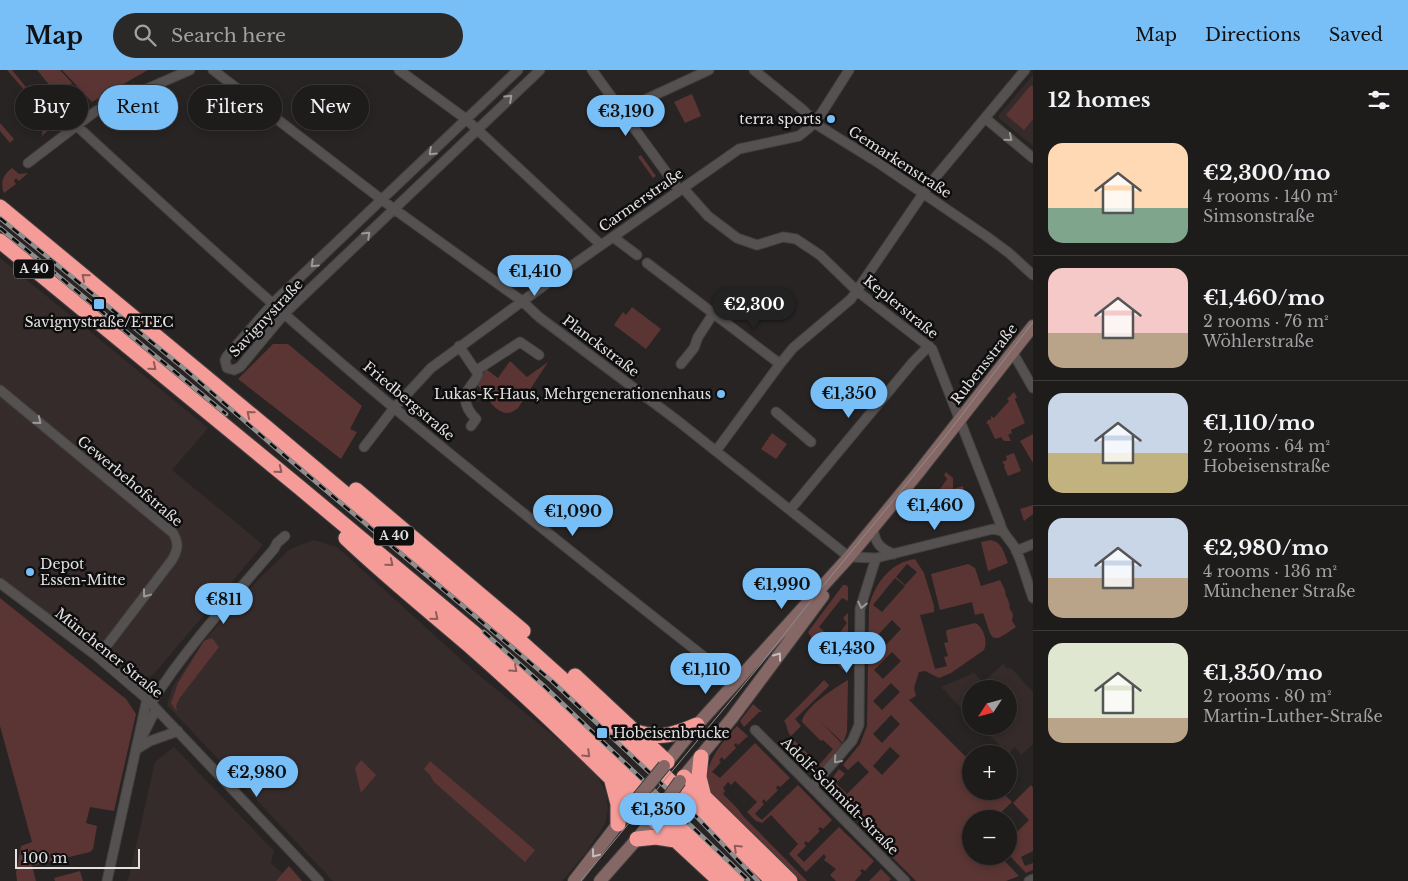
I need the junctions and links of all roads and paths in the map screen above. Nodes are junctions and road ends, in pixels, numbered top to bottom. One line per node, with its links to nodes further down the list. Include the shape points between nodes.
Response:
1 (190, 70): 12 (street, via 96,111)
2 (213, 70): 23 (street, Planckstraße)
3 (399, 70): 14 (street)
4 (518, 70): 14 (street, Savignystraße)
5 (540, 70): 16 (street, Savignystraße, one-way to 5)
6 (592, 70): 11 (street, Keplerstraße)
7 (710, 70): 11 (street)
8 (754, 70): 15 (street, Gemarkenstraße)
9 (849, 70): 15 (street, Carmerstraße)
10 (1025, 70): 13 (street)
11 (622, 112): 21 (street, Keplerstraße)
12 (88, 118)
13 (985, 118): 19 (street, one-way to 19); 22 (street)
14 (466, 119): 16 (street); 23 (street, Savignystraße, one-way to 23)
15 (815, 122): 21 (street, Carmerstraße, via 799,136 739,149); 22 (street, Gemarkenstraße)
16 (477, 129): 25 (street, Savignystraße); 28 (street)
17 (74, 130): 20 (street)
18 (81, 130): 34 (street, Friedbergstraße)
19 (1033, 158)
20 (28, 163)
21 (681, 189): 26 (street, Carmerstraße); 32 (street, Keplerstraße, via 708,216 738,238 757,245 783,237 796,239 820,255)
22 (924, 193): 31 (street, Gemarkenstraße, via 999,245); 32 (street)
23 (381, 199): 25 (street, Planckstraße); 34 (street, Savignystraße, one-way to 34)
24 (0, 207): 51 (highway, A 40, one-way to 24)
25 (394, 209): 33 (street, Planckstraße); 35 (street, Savignystraße, one-way to 25)
26 (613, 237): 28 (street, Carmerstraße); 29 (street)
27 (0, 242): 55 (highway, A 40, one-way to 55)
28 (601, 245): 33 (street, Carmerstraße)
29 (637, 255)
30 (647, 263): 36 (street)
31 (1033, 275)
32 (857, 291): 39 (street, Keplerstraße); 43 (street)
33 (522, 301): 38 (street, Carmerstraße); 54 (street, Planckstraße)
34 (273, 303): 35 (street, Friedbergstraße); 35 (street, Savignystraße, via 226,356 227,368 234,370 240,367)
35 (285, 313): 47 (street, Friedbergstraße)
36 (713, 314): 42 (street); 43 (street)
37 (1033, 326): 40 (main road, Rubensstraße)
38 (460, 346): 44 (street); 47 (street, Carmerstraße, via 431,368)
39 (929, 346): 49 (street, Keplerstraße); 56 (street)
40 (1012, 352): 45 (street); 49 (main road, Rubensstraße)
41 (539, 355): 44 (street, via 520,342)
42 (681, 364)
43 (780, 364): 54 (street)
44 (477, 370): 50 (street, via 478,377 465,396 467,406 476,419)
45 (1033, 388)
46 (0, 390): 67 (street, Gewerbehofstraße, one-way to 67, via 173,533 177,540 172,560)
47 (394, 408): 53 (street, Carmerstraße); 68 (street, Friedbergstraße)
48 (776, 412): 52 (street)
49 (960, 419): 57 (main road, Rubensstraße); 58 (street, Keplerstraße)
50 (472, 426)
51 (266, 428): 73 (highway, via 313,457 362,495 495,606); 93 (highway, A 40, one-way to 51, via 521,642)
52 (811, 442)
53 (364, 447)
54 (716, 451): 56 (street, Planckstraße)
55 (299, 487): 77 (highway, one-way to 77, via 330,523 384,574 496,670); 92 (highway, A 40, one-way to 92, via 475,634)
56 (790, 510): 63 (street, Planckstraße)
57 (872, 528): 62 (street, via 876,543); 63 (main road, Rubensstraße)
58 (1002, 531): 61 (street, Keplerstraße); 62 (street, via 993,529)
59 (285, 536): 69 (street, via 206,628)
60 (1033, 544): 61 (street)
61 (1016, 551): 66 (street, Keplerstraße)
62 (894, 554): 64 (street)
63 (849, 557): 64 (street); 68 (main road); 75 (main road, one-way to 63)
64 (876, 558): 79 (street, one-way to 79, via 860,608 859,725 852,741)
65 (0, 583): 67 (street, Münchener Straße)
66 (1033, 598)
67 (98, 657): 69 (street, Münchener Straße)
68 (736, 683): 70 (main road)
69 (151, 704): 72 (street, Münchener Straße); 74 (street); 74 (street)
70 (697, 725): 73 (highway, via 671,735 651,736); 76 (main road)
71 (755, 730): 79 (street, Adolf-Schmidt-Straße)
72 (178, 731): 74 (street); 88 (street, Münchener Straße)
73 (636, 732): 76 (highway)
74 (137, 749): 87 (street)
75 (701, 757): 78 (main road); 80 (highway, via 699,777)
76 (666, 764): 78 (main road); 81 (main road, bridge)
77 (610, 777): 81 (highway); 83 (highway, via 618,804)
78 (682, 779): 80 (highway); 82 (main road, bridge)
79 (812, 787): 95 (street, Adolf-Schmidt-Straße)
80 (705, 798): 94 (highway)
81 (637, 800): 82 (main road); 83 (main road)
82 (654, 817): 84 (main road); 85 (highway)
83 (618, 824): 89 (main road, one-way to 89)
84 (637, 839): 85 (highway); 90 (main road)
85 (675, 840): 91 (highway)
86 (1033, 879): 96 (street)
87 (108, 881)
88 (319, 881)
89 (574, 881)
90 (600, 881)
91 (720, 881)
92 (737, 881)
93 (773, 881)
94 (790, 881)
95 (905, 881)
96 (1028, 881)

